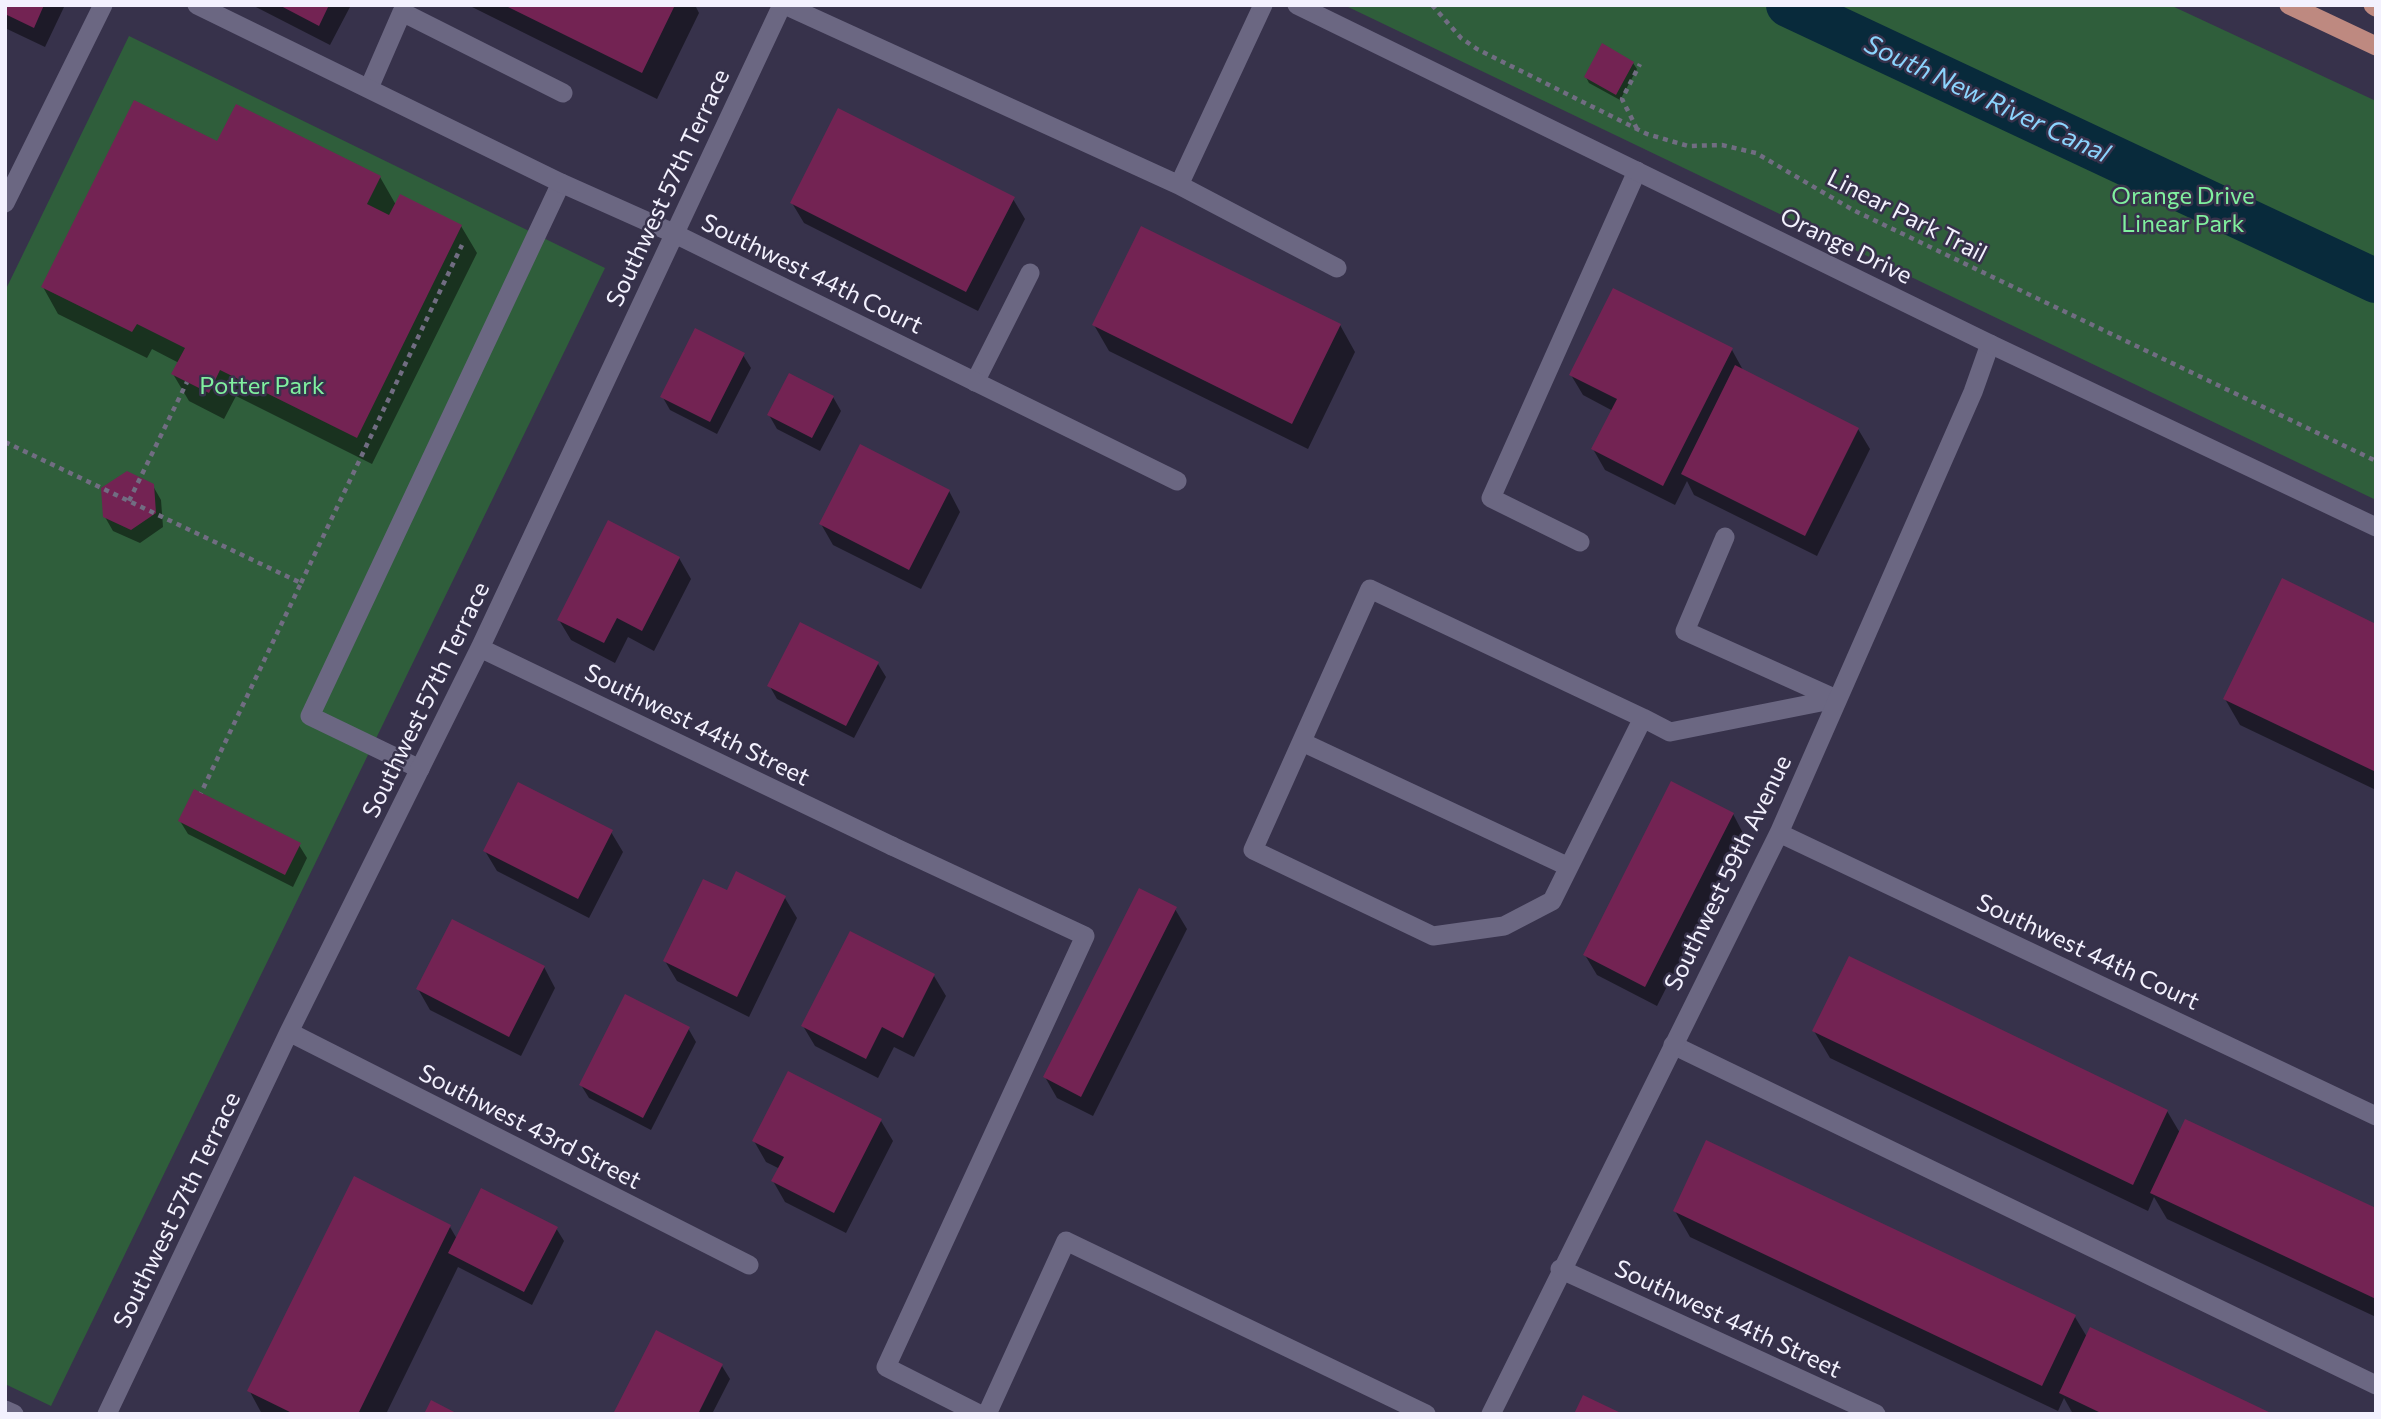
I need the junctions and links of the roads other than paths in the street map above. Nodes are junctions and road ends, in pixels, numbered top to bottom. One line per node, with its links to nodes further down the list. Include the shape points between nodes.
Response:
1 (103, 5): 13 (street)
2 (197, 5): 8 (street, Southwest 44th Court)
3 (783, 5): 12 (street); 14 (street, Southwest 57th Terrace)
4 (1263, 5): 12 (street)
5 (1297, 5): 10 (street, Orange Drive)
6 (2289, 5): 7 (main road)
7 (2376, 46)
8 (369, 88): 9 (street, via 402,12); 11 (street, Southwest 44th Court)
9 (563, 93)
10 (1637, 171): 17 (street, Orange Drive); 22 (street, via 1491,498)
11 (561, 183): 14 (street, Southwest 44th Court); 27 (street, via 310,716)
12 (1179, 185): 15 (street)
13 (5, 203)
14 (673, 233): 18 (street, Southwest 44th Court); 23 (street, Southwest 57th Terrace)
15 (1337, 268)
16 (1030, 273): 18 (street)
17 (1990, 344): 20 (street, Orange Drive); 24 (street, Southwest 59th Avenue, via 1973,392)
18 (975, 382): 19 (street, Southwest 44th Court)
19 (1177, 481)
20 (2376, 527)
21 (1725, 537): 24 (street, via 1685,631)
22 (1580, 542)
23 (480, 648): 27 (street, Southwest 57th Terrace); 39 (street, Southwest 44th Street, via 1085,936 886,1367)
24 (1836, 699): 25 (street, via 1671,732); 28 (street, Southwest 59th Avenue)
25 (1643, 718): 26 (street, via 1370,589); 29 (street)
26 (1302, 741): 29 (street); 29 (street, via 1253,850 1433,936 1504,926 1552,901)
27 (420, 769): 30 (street, Southwest 57th Terrace)
28 (1779, 833): 31 (street, Southwest 59th Avenue); 32 (street, Southwest 44th Court)
29 (1569, 867)
30 (289, 1032): 33 (street, Southwest 43rd Street); 38 (street, Southwest 57th Terrace)
31 (1673, 1045): 34 (street, Southwest 59th Avenue); 35 (street)
32 (2376, 1116)
33 (749, 1265)
34 (1560, 1269): 42 (street, Southwest 59th Avenue); 43 (street, Southwest 44th Street)
35 (2376, 1385)
36 (5, 1410): 37 (street)
37 (14, 1414)
38 (107, 1414)
39 (979, 1414)
40 (987, 1414): 41 (street, via 1066,1241)
41 (1426, 1414)
42 (1491, 1414)
43 (1876, 1414)

